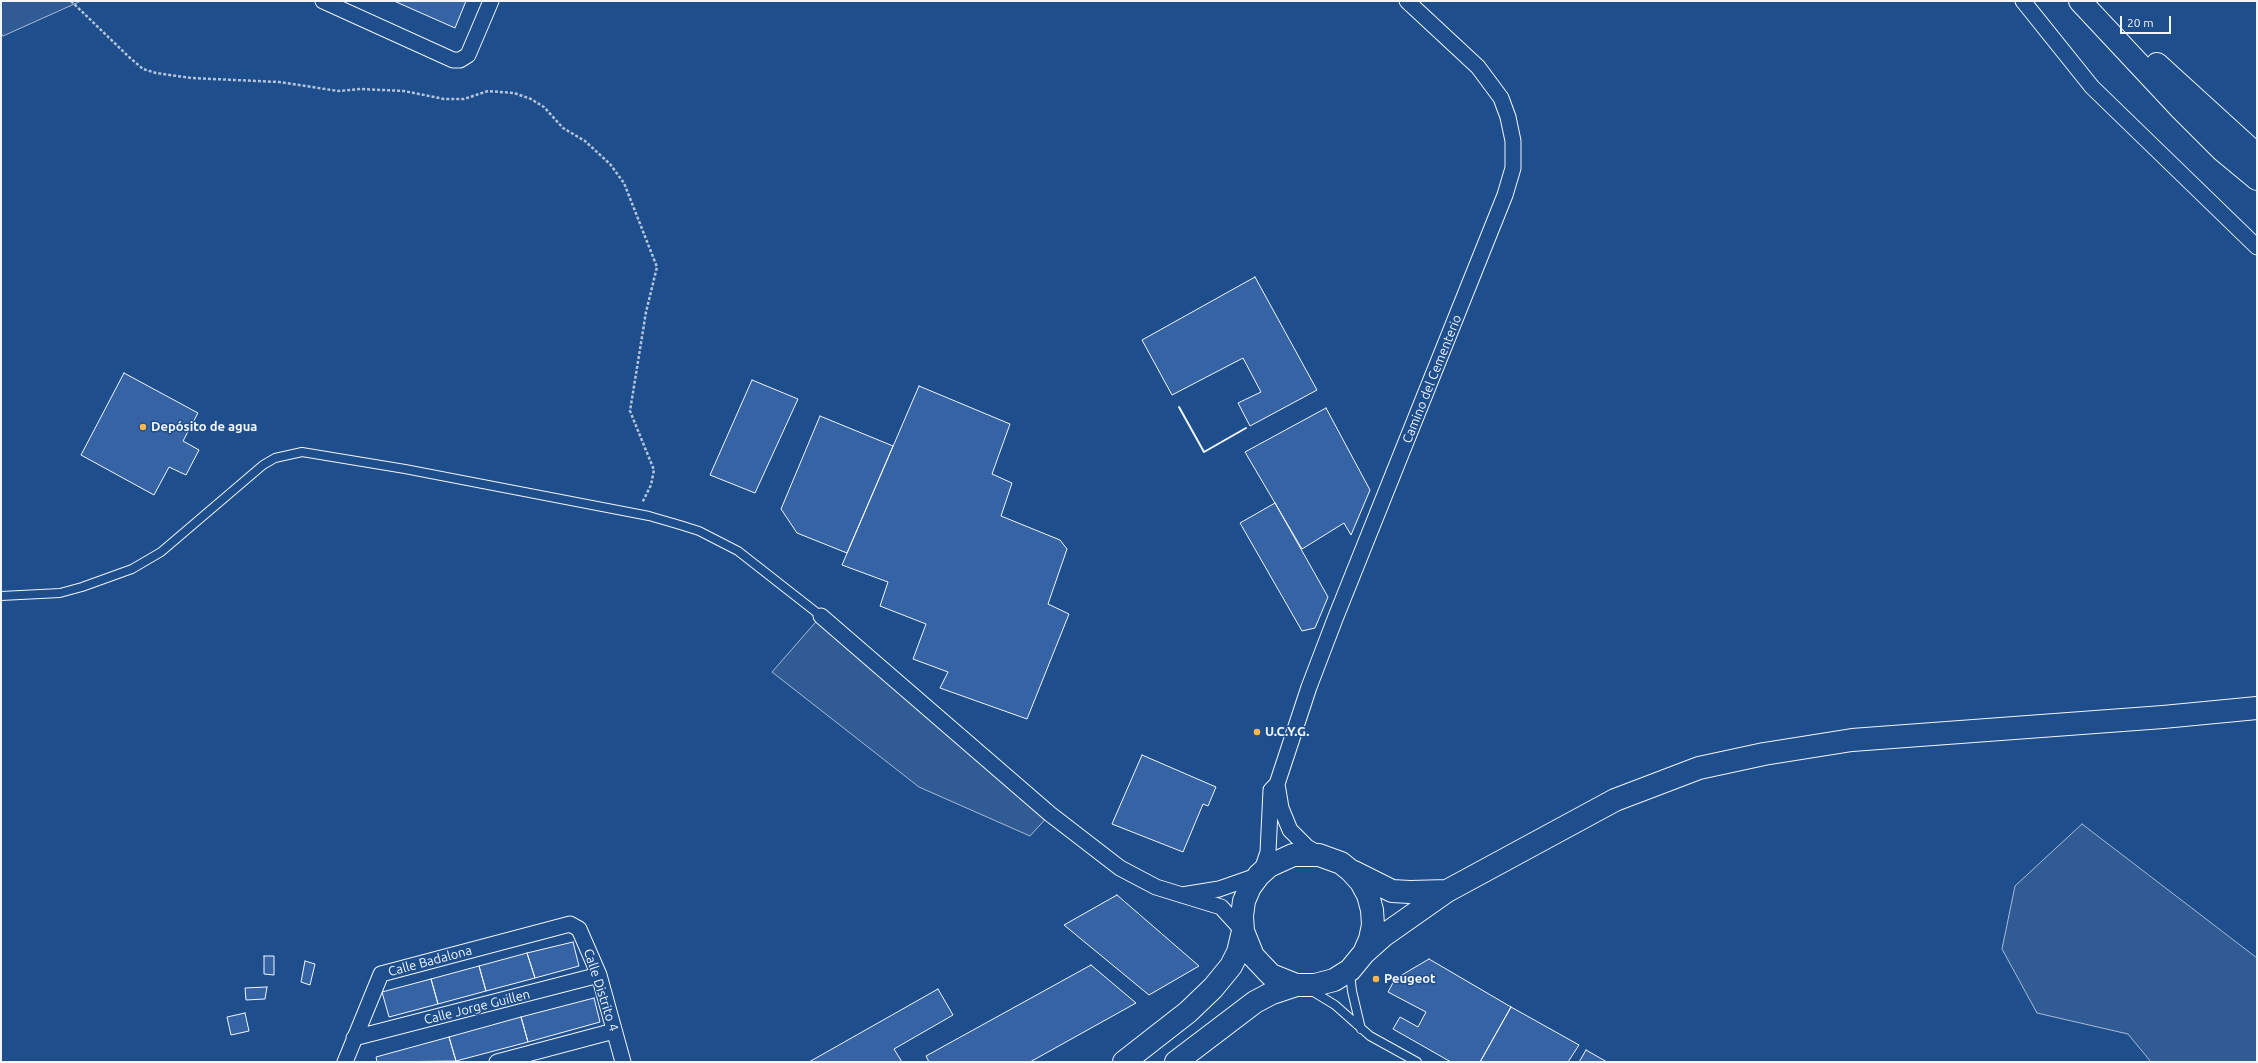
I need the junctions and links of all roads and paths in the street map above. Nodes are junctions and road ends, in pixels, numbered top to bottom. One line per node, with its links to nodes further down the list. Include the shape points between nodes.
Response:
1 (71, 1): 13 (path, via 143,69 156,73 191,78 279,82 338,91 404,91 444,99 464,99 488,91 514,92 531,99 544,108 563,128 585,141 610,164 624,183 657,267 646,312 630,411 654,470 651,485)
2 (323, 1): 3 (street, via 454,60 460,60 468,55)
3 (491, 1)
4 (1408, 1): 17 (street, Camino del Cementerio, via 1478,67 1501,98 1513,141 1512,168 1502,202 1309,687)
5 (2023, 1): 12 (street, via 2092,87)
6 (2080, 1): 8 (main road)
7 (2088, 1): 9 (main road)
8 (2181, 109): 10 (main road, via 2222,150); 11 (main road)
9 (2257, 155)
10 (2257, 179)
11 (2257, 195)
12 (2257, 247)
13 (636, 514): 14 (lane, via 312,452 294,453 275,458 258,468 161,552 132,568 60,593); 15 (lane, via 680,524 727,545 756,564)
14 (1, 596)
15 (821, 616): 22 (street, via 1050,814 1120,868 1156,887)
16 (2252, 708): 21 (main road, via 1852,740 1764,754 1699,768 1615,800)
17 (1276, 784): 18 (street, via 1281,808 1290,830 1306,847); 20 (street, Camino del Cementerio, via 1271,790 1268,852)
18 (1319, 855): 19 (main road, via 1342,863); 20 (main road, via 1293,855 1280,860)
19 (1351, 871): 21 (main road, via 1392,891); 25 (main road, via 1361,882 1372,910 1371,932)
20 (1260, 874): 22 (street, via 1219,889); 24 (main road, via 1244,901)
21 (1447, 891): 25 (main road, via 1383,936)
22 (1181, 895): 24 (street, via 1221,907)
23 (570, 924): 27 (street, Calle Distrito 4, via 579,929); 31 (street, Calle Badalona, via 381,974)
24 (1242, 931): 28 (main road, via 1246,944 1261,966 1283,981); 35 (main road, via 1238,952 1228,971 1213,988 1188,1012)
25 (1364, 953): 26 (main road)
26 (1350, 970): 28 (main road, via 1334,980 1315,985); 29 (lane)
27 (599, 975): 30 (street, Calle Distrito 4); 31 (street, Calle Jorge Guillen)
28 (1297, 985): 29 (lane, via 1324,997); 36 (main road, via 1255,1002)
29 (1361, 1029): 37 (lane)
30 (614, 1031): 33 (street); 34 (street, Calle Distrito 4)
31 (354, 1038): 32 (street, Calle Badalona)
32 (346, 1062)
33 (497, 1062)
34 (623, 1062)
35 (1124, 1062)
36 (1176, 1062)
37 (1417, 1062)

